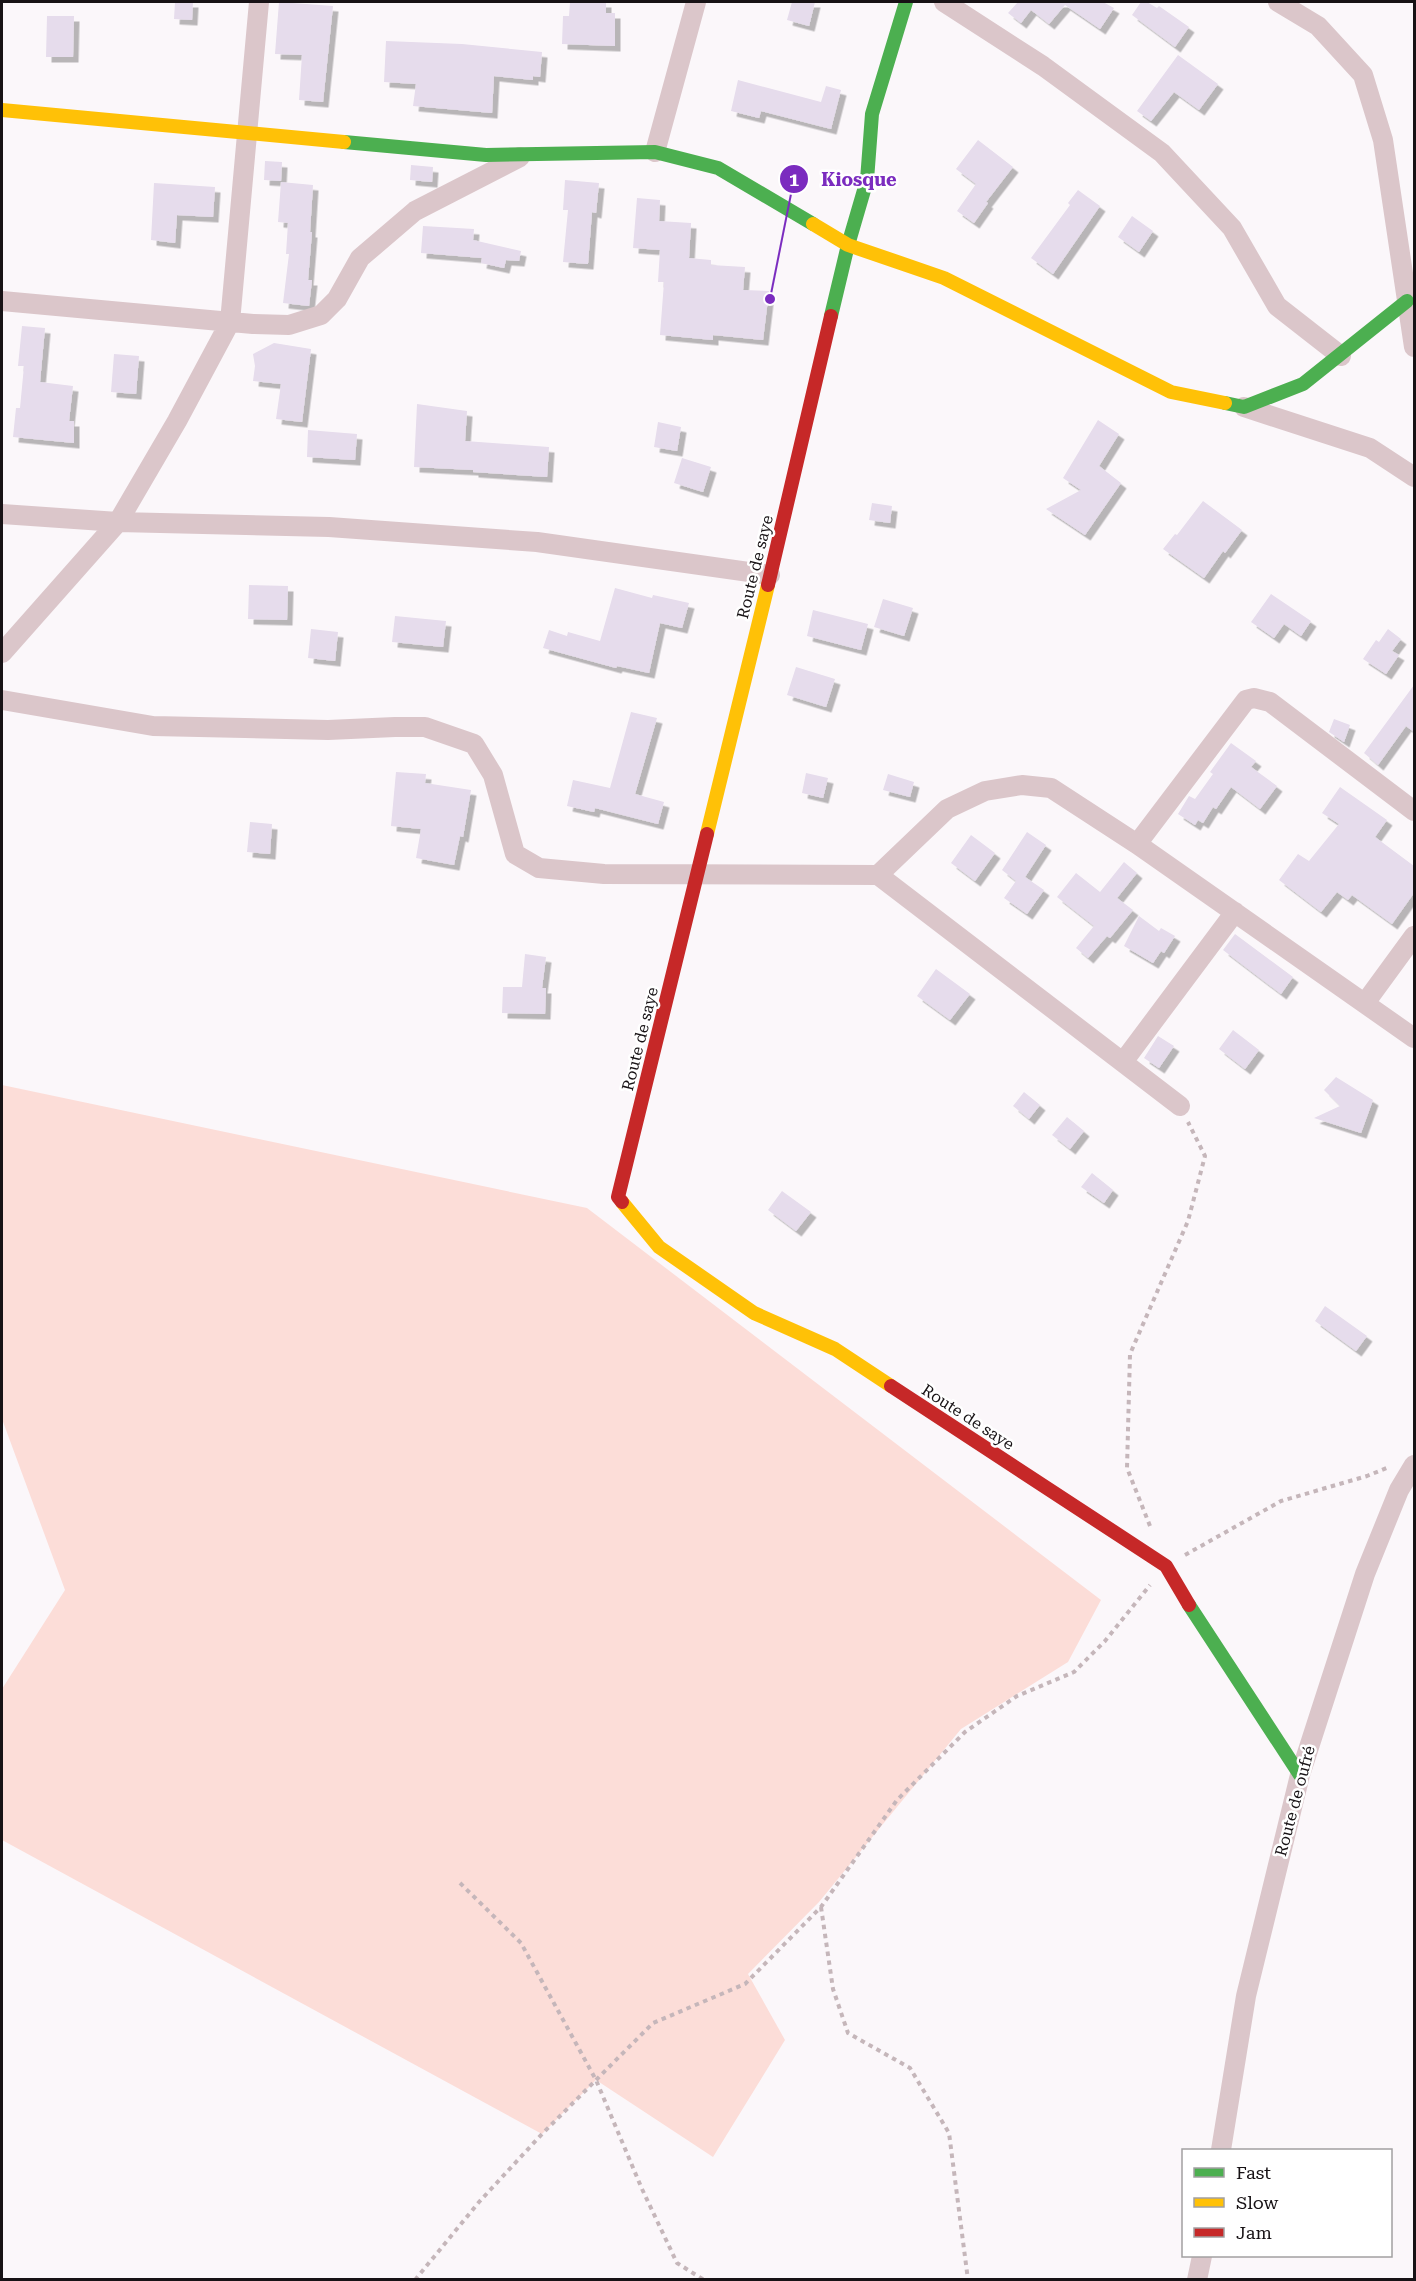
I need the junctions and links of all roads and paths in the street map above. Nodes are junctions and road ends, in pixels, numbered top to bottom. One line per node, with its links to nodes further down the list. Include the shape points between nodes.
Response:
1 (259, 2): 7 (street)
2 (696, 2): 8 (street)
3 (906, 2): 10 (street, Route de saye, via 872,114 867,180)
4 (944, 2): 15 (street, via 1043,66 1162,153 1232,228 1277,306)
5 (1278, 2): 12 (street, via 1318,26 1363,75 1383,140)
6 (2, 110): 7 (street)
7 (248, 133): 9 (street, via 486,155); 13 (street)
8 (655, 152): 9 (street); 10 (street, via 718,168)
9 (524, 155): 13 (street, via 415,211 360,258 337,299 321,315 289,325)
10 (848, 245): 16 (street, via 944,278 1171,392); 20 (street, Route de saye)
11 (2, 301): 13 (street)
12 (1407, 302): 14 (street); 15 (street)
13 (230, 322): 19 (street)
14 (1414, 347)
15 (1341, 356): 16 (street, via 1303,384)
16 (1244, 407): 17 (street, via 1370,448)
17 (1414, 477)
18 (2, 514): 19 (street)
19 (118, 522): 20 (street, via 329,527 537,542); 21 (street)
20 (770, 575): 26 (street, Route de saye)
21 (2, 653)
22 (2, 700): 26 (street, via 153,726 328,730 425,727 474,744 493,775 515,854 539,868)
23 (1414, 811): 24 (street, via 1270,702 1254,698 1246,700)
24 (1137, 844): 25 (street, via 1051,788 1022,785 986,791 947,809); 27 (street)
25 (878, 875): 26 (street); 31 (street)
26 (696, 876): 35 (street, Route de saye, via 618,1197 659,1247 754,1313 835,1349)
27 (1235, 912): 29 (street); 31 (street)
28 (1414, 936): 29 (street)
29 (1365, 1003): 30 (street)
30 (1414, 1038)
31 (1123, 1062): 32 (street)
32 (1180, 1106): 34 (path, via 1205,1156 1188,1221 1130,1354 1127,1468)
33 (1405, 1464): 35 (path, via 1281,1501); 36 (street, Route de oufré, via 1400,1490 1365,1574)
34 (1153, 1533)
35 (1166, 1566): 36 (street, Route de saye); 38 (path, via 1105,1641 1074,1672 1017,1696 966,1732 897,1800)
36 (1300, 1775): 40 (street, Route de oufré, via 1246,1996)
37 (460, 1883): 39 (path, via 521,1943)
38 (821, 1907): 39 (path, via 745,1984 653,2023); 44 (path, via 833,1989 848,2033 910,2068 949,2133)
39 (596, 2080): 42 (path, via 479,2202); 43 (path, via 677,2263)
40 (1221, 2149)
41 (1202, 2257): 45 (street)
42 (415, 2280)
43 (704, 2280)
44 (968, 2280)
45 (1197, 2280)

